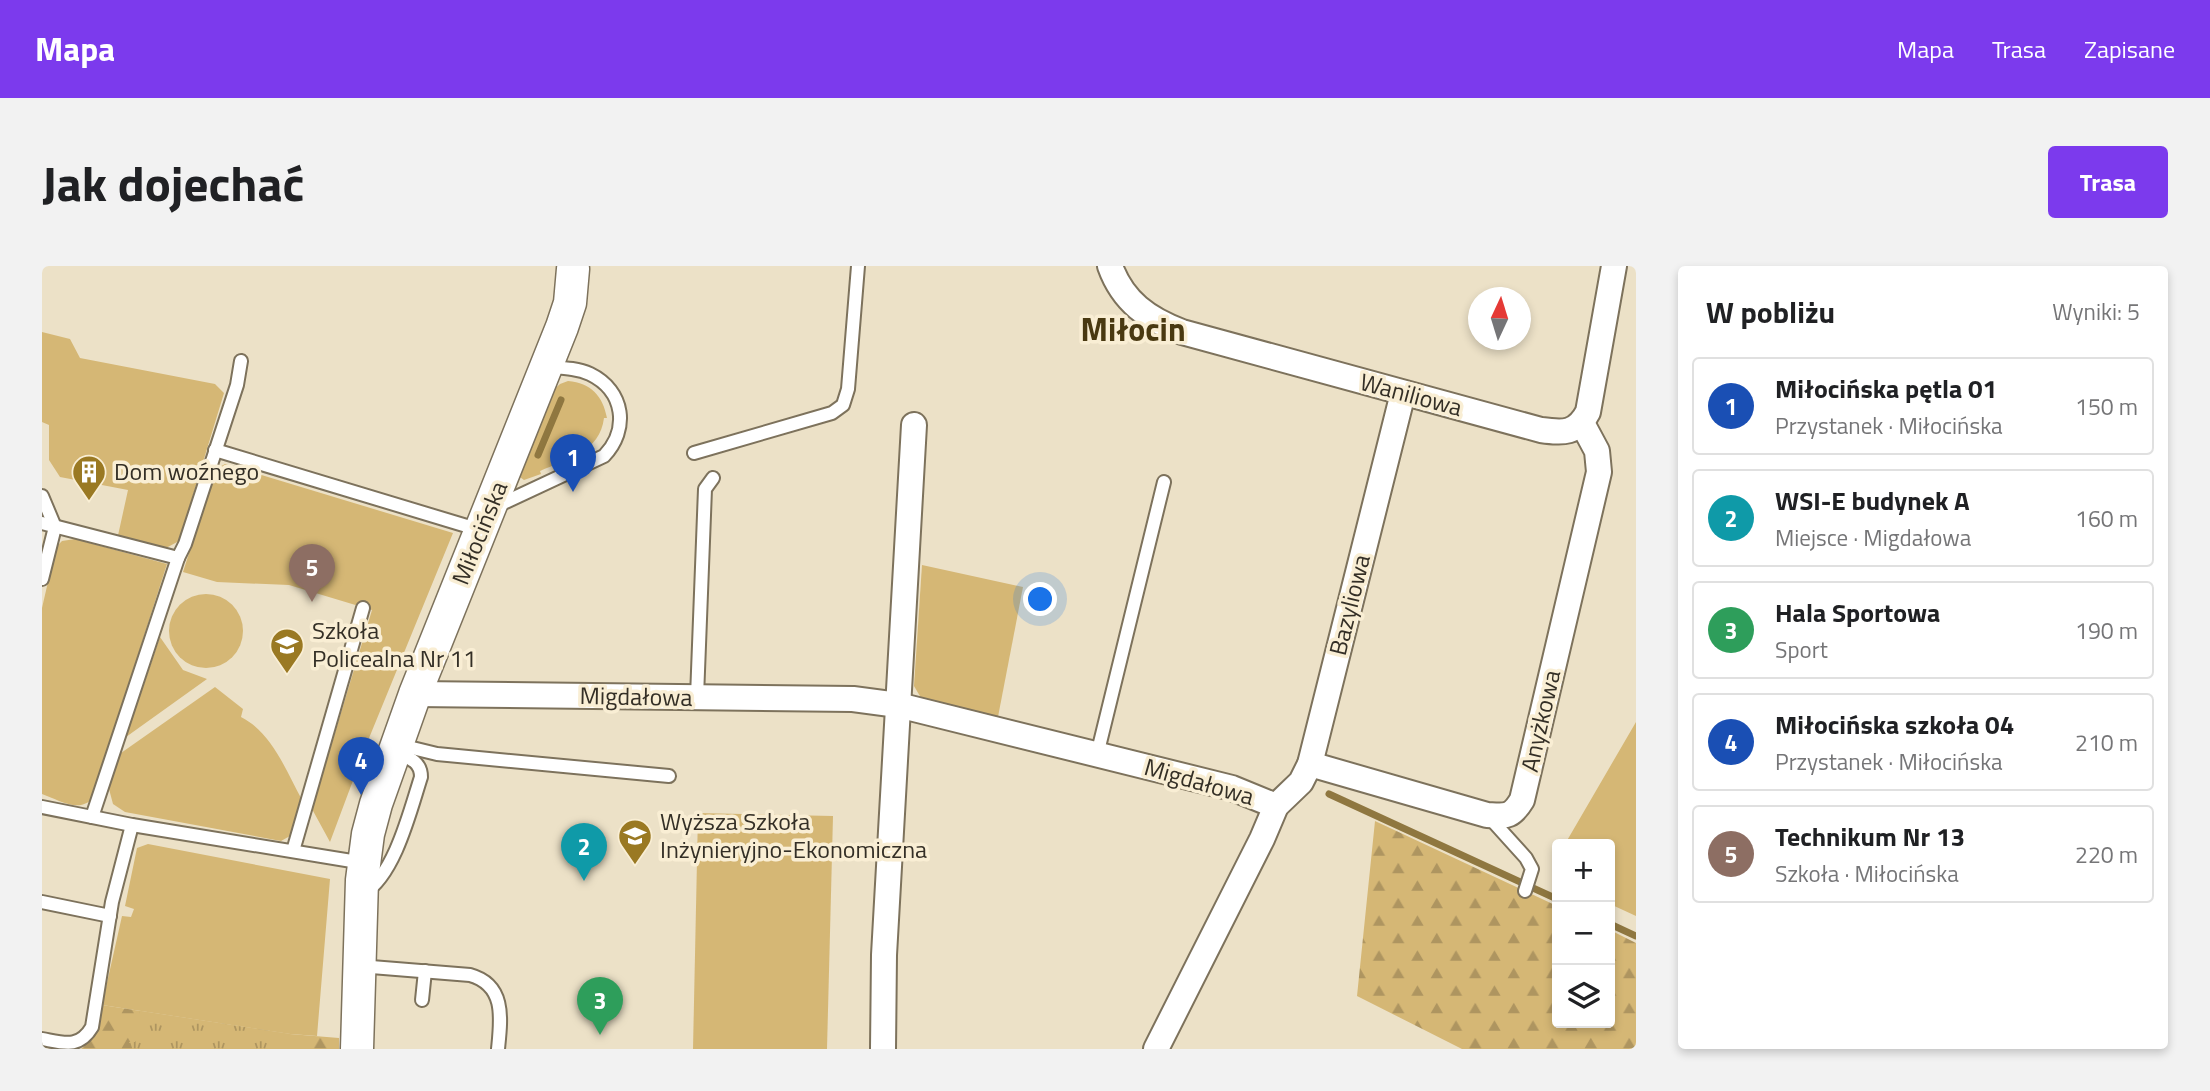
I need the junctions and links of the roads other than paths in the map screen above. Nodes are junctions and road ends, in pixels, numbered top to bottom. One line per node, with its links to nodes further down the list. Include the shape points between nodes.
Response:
1 (858, 266): 11 (lane, via 843,405 832,413)
2 (1110, 266): 7 (street, Waniliowa, via 1128,299 1158,323)
3 (1614, 266): 8 (street, via 1591,398)
4 (575, 267): 6 (street, Miłocińska, via 570,303)
5 (241, 361): 10 (lane)
6 (546, 367): 15 (street, Miłocińska); 15 (lane, via 571,368 602,381 620,411 621,429 615,445 604,456)
7 (1403, 393): 8 (street, Waniliowa, via 1541,430 1570,431); 25 (street, Bazyliowa)
8 (1582, 424): 29 (street, Anyżkowa, via 1597,451 1599,472 1522,800 1515,812)
9 (914, 425): 22 (street)
10 (215, 450): 15 (lane); 17 (lane)
11 (694, 453)
12 (713, 478): 21 (lane, via 705,489)
13 (1164, 482): 24 (lane)
14 (42, 496): 16 (lane)
15 (486, 520): 20 (street, Miłocińska)
16 (48, 525): 17 (lane); 18 (lane)
17 (178, 558): 30 (lane)
18 (42, 579)
19 (363, 608): 32 (lane)
20 (415, 694): 21 (street, Migdałowa); 23 (street, Miłocińska)
21 (697, 697): 22 (street, Migdałowa, via 853,699)
22 (898, 705): 24 (street, Migdałowa); 44 (street)
23 (394, 748): 26 (lane); 33 (street, Miłocińska); 35 (lane, via 417,763 421,777 386,871 376,886)
24 (1097, 755): 27 (street, Migdałowa, via 1232,788)
25 (1310, 764): 27 (street, Bazyliowa, via 1301,782); 29 (street)
26 (669, 776)
27 (1276, 806): 45 (street, Migdałowa)
28 (42, 807): 30 (lane)
29 (1487, 815): 34 (lane, via 1532,869)
30 (92, 817): 31 (lane)
31 (132, 825): 32 (lane); 37 (lane)
32 (293, 851): 33 (lane)
33 (364, 863): 35 (street, Miłocińska)
34 (1525, 891)
35 (361, 895): 38 (street, Miłocińska)
36 (42, 902): 37 (lane)
37 (110, 916): 41 (lane, via 92,1027 71,1045)
38 (358, 966): 39 (lane); 42 (street, Miłocińska)
39 (425, 971): 40 (lane); 43 (lane, via 470,975 488,983 501,1007)
40 (422, 1000)
41 (42, 1039)
42 (357, 1049)
43 (499, 1049)
44 (883, 1049)
45 (1156, 1049)

